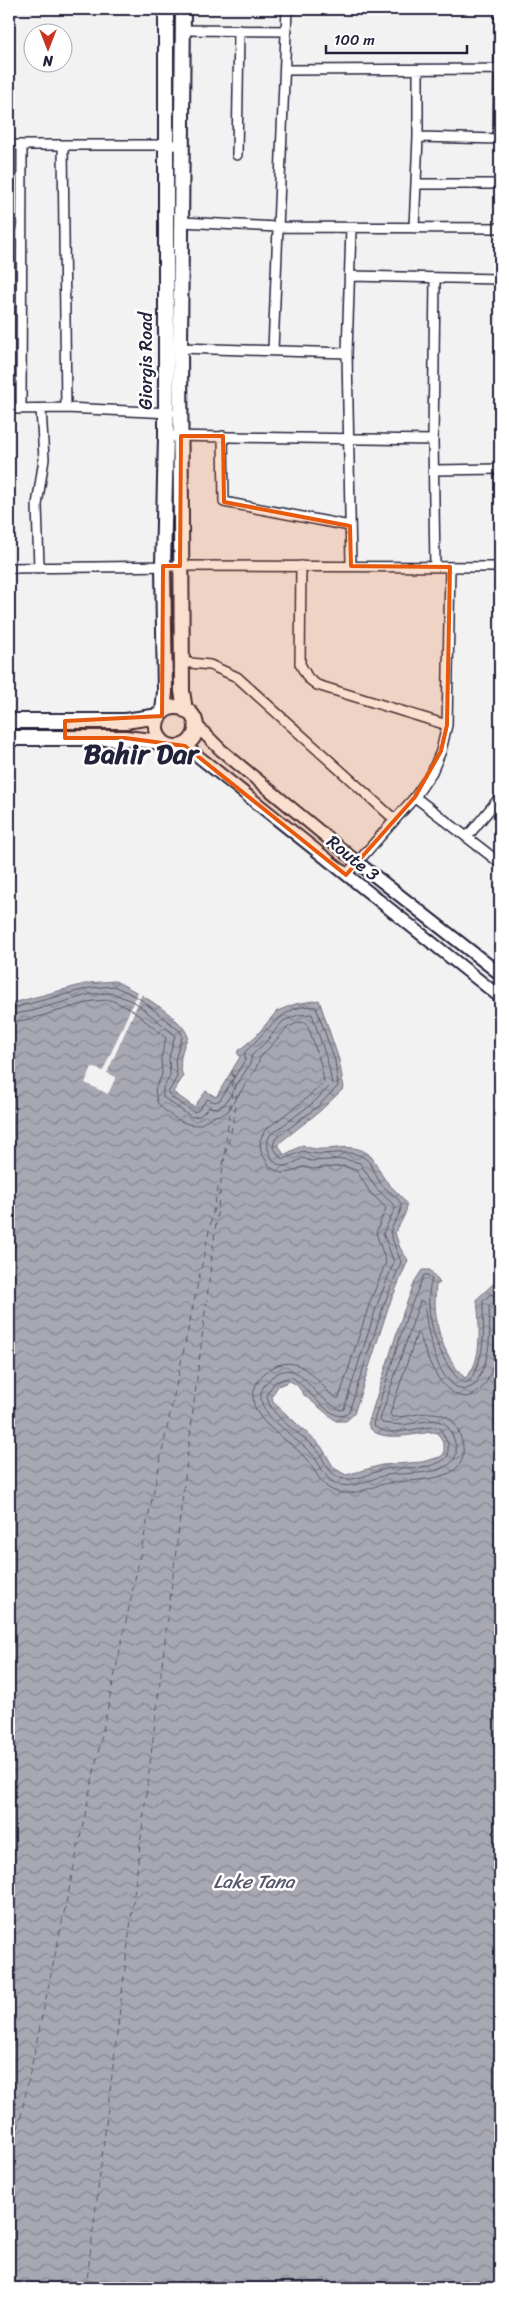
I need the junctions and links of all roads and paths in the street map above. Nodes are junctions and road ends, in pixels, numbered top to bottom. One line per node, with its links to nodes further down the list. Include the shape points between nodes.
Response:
1 (166, 9): 16 (highway, Giorgis Road)
2 (183, 9): 5 (highway, Giorgis Road)
3 (287, 9): 7 (street)
4 (500, 9): 8 (street)
5 (183, 30): 6 (street); 17 (highway, Giorgis Road)
6 (239, 30): 7 (street); 18 (street)
7 (287, 30): 9 (street)
8 (498, 69): 10 (street); 12 (street)
9 (286, 70): 10 (street); 22 (street)
10 (418, 70): 11 (street)
11 (418, 137): 12 (street); 19 (street)
12 (499, 139)
13 (9, 145): 14 (street)
14 (22, 145): 15 (street); 35 (street)
15 (62, 145): 16 (street); 32 (street)
16 (165, 145): 17 (street); 36 (highway, Giorgis Road)
17 (182, 145): 21 (highway, Giorgis Road)
18 (237, 155)
19 (416, 184): 20 (street); 24 (street)
20 (500, 184)
21 (182, 222): 22 (street); 29 (highway, Giorgis Road)
22 (277, 227): 23 (street); 30 (street)
23 (351, 228): 24 (street); 26 (street)
24 (414, 228): 25 (street)
25 (500, 228)
26 (350, 276): 27 (street); 31 (street)
27 (435, 279): 28 (street); 42 (street)
28 (500, 279)
29 (180, 348): 30 (street); 37 (highway, Giorgis Road)
30 (273, 350): 31 (street)
31 (347, 353): 41 (street)
32 (66, 408): 34 (street); 36 (street)
33 (9, 409): 35 (street)
34 (41, 409): 35 (street); 54 (street, via 44,460 37,505)
35 (21, 410)
36 (165, 413): 37 (street); 38 (highway, Giorgis Road)
37 (180, 413): 39 (highway, Giorgis Road)
38 (166, 436): 39 (street); 46 (highway, Giorgis Road)
39 (181, 436): 40 (street); 47 (highway, Giorgis Road)
40 (223, 436): 41 (street); 45 (street, via 224,502)
41 (348, 438): 42 (street); 45 (street)
42 (433, 440): 44 (street)
43 (500, 469): 44 (street)
44 (434, 470): 50 (street)
45 (350, 526): 49 (street)
46 (163, 566): 47 (street); 54 (street); 57 (highway, Giorgis Road, via 165,692)
47 (180, 566): 48 (street); 55 (highway, Giorgis Road)
48 (301, 566): 49 (street); 61 (street, via 300,664 308,678 317,685)
49 (351, 566): 50 (street)
50 (435, 567): 51 (street)
51 (450, 567): 52 (street); 61 (street)
52 (500, 567)
53 (9, 568): 54 (street)
54 (38, 568)
55 (181, 662): 56 (highway, Giorgis Road); 68 (street, via 210,665 237,677)
56 (185, 710): 57 (highway, via 174,708); 60 (highway)
57 (161, 714): 59 (highway, via 125,721); 64 (highway, via 156,732)
58 (9, 721): 59 (highway)
59 (66, 721): 63 (highway)
60 (195, 724): 65 (highway, via 193,737); 70 (main road, via 221,750)
61 (447, 725): 66 (street, via 432,772)
62 (9, 738): 63 (highway)
63 (65, 738): 64 (highway)
64 (162, 742): 65 (highway, via 174,747)
65 (184, 745): 72 (main road, Route 3)
66 (415, 797): 68 (street); 69 (street)
67 (500, 797): 69 (street)
68 (394, 819): 70 (street)
69 (467, 837): 71 (street)
70 (356, 862): 72 (street); 73 (main road)
71 (500, 863)
72 (346, 875): 74 (main road, Route 3)
73 (500, 974)
74 (500, 997)

